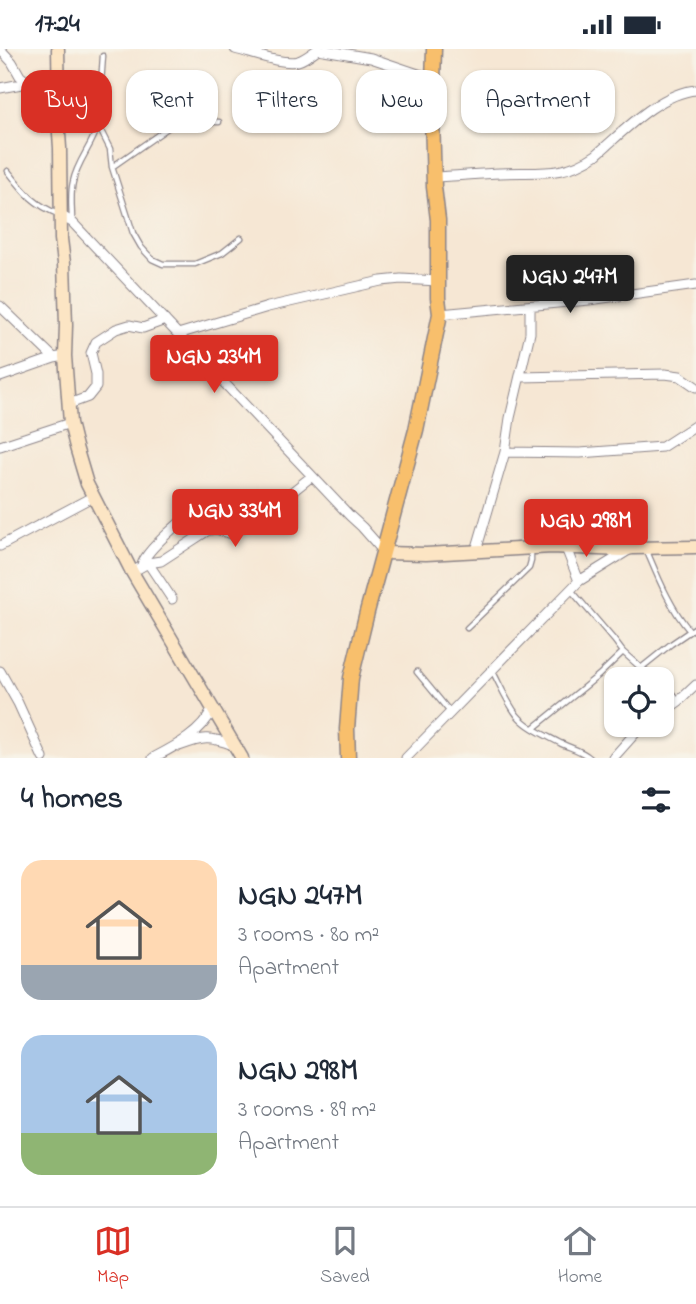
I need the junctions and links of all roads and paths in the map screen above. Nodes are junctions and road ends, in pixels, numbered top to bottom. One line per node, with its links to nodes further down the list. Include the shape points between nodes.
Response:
1 (0, 49): 10 (street)
2 (58, 49): 6 (street)
3 (236, 49): 8 (street, via 284,62 303,59 318,49)
4 (435, 49): 9 (main road)
5 (103, 56): 7 (lane)
6 (58, 70)
7 (102, 70)
8 (406, 70)
9 (434, 70)
10 (21, 75)
11 (21, 84): 12 (street)
12 (0, 88)
13 (696, 90): 21 (street, via 660,104 578,166 556,172)
14 (219, 122): 19 (lane, via 172,125)
15 (59, 133): 22 (street)
16 (96, 133): 22 (lane, via 72,183)
17 (102, 133): 19 (lane)
18 (433, 133): 21 (main road)
19 (112, 167): 23 (lane, via 133,233 152,259 163,264 195,264 222,253)
20 (8, 171): 22 (lane, via 31,200)
21 (434, 177): 24 (main road)
22 (66, 219): 29 (street); 31 (street, via 66,325)
23 (241, 238)
24 (438, 281): 28 (main road); 30 (street, via 381,281)
25 (696, 285): 27 (street)
26 (0, 306): 31 (street)
27 (530, 306): 28 (street); 33 (street, via 530,333)
28 (440, 314): 50 (main road)
29 (165, 320): 30 (street); 35 (street, via 143,328 128,325 96,342 91,353 96,387 88,397)
30 (178, 334): 40 (street)
31 (59, 357): 32 (street); 35 (street)
32 (0, 377)
33 (520, 377): 34 (street, via 665,375 680,376); 39 (street)
34 (696, 387)
35 (69, 404): 36 (street)
36 (70, 422): 38 (street); 41 (street)
37 (696, 425): 39 (street, via 662,447)
38 (0, 446)
39 (505, 452): 49 (street)
40 (312, 476): 42 (street, via 232,534); 50 (street)
41 (94, 496): 43 (street); 51 (street)
42 (222, 530): 51 (street, via 207,531 161,561); 51 (street, via 212,512 200,507 153,547)
43 (0, 546)
44 (696, 547): 47 (street)
45 (566, 548): 46 (street); 48 (street); 52 (street)
46 (632, 548): 47 (street); 52 (street)
47 (646, 548): 57 (lane, via 663,588)
48 (531, 549): 49 (street); 56 (lane, via 529,568)
49 (476, 551): 50 (street)
50 (384, 553): 78 (main road, via 351,678)
51 (141, 567): 54 (street); 68 (street)
52 (579, 581): 53 (street)
53 (570, 589): 58 (lane); 61 (street)
54 (172, 599)
55 (696, 627): 57 (lane)
56 (467, 628)
57 (690, 631): 60 (lane)
58 (623, 652): 59 (lane); 70 (lane)
59 (640, 667)
60 (642, 667)
61 (492, 670): 69 (street); 70 (lane, via 511,706)
62 (0, 671): 75 (street)
63 (417, 673): 69 (lane)
64 (696, 684): 66 (street)
65 (674, 695): 66 (lane)
66 (679, 701): 67 (street)
67 (674, 705)
68 (212, 710): 72 (street); 73 (street, via 202,726)
69 (450, 712): 74 (street)
70 (534, 729): 79 (lane)
71 (632, 737): 80 (street)
72 (233, 745): 73 (street, via 215,738); 77 (street)
73 (171, 748): 76 (street)
74 (413, 756)
75 (43, 758)
76 (153, 758)
77 (242, 758)
78 (348, 758)
79 (590, 758)
80 (612, 758)

